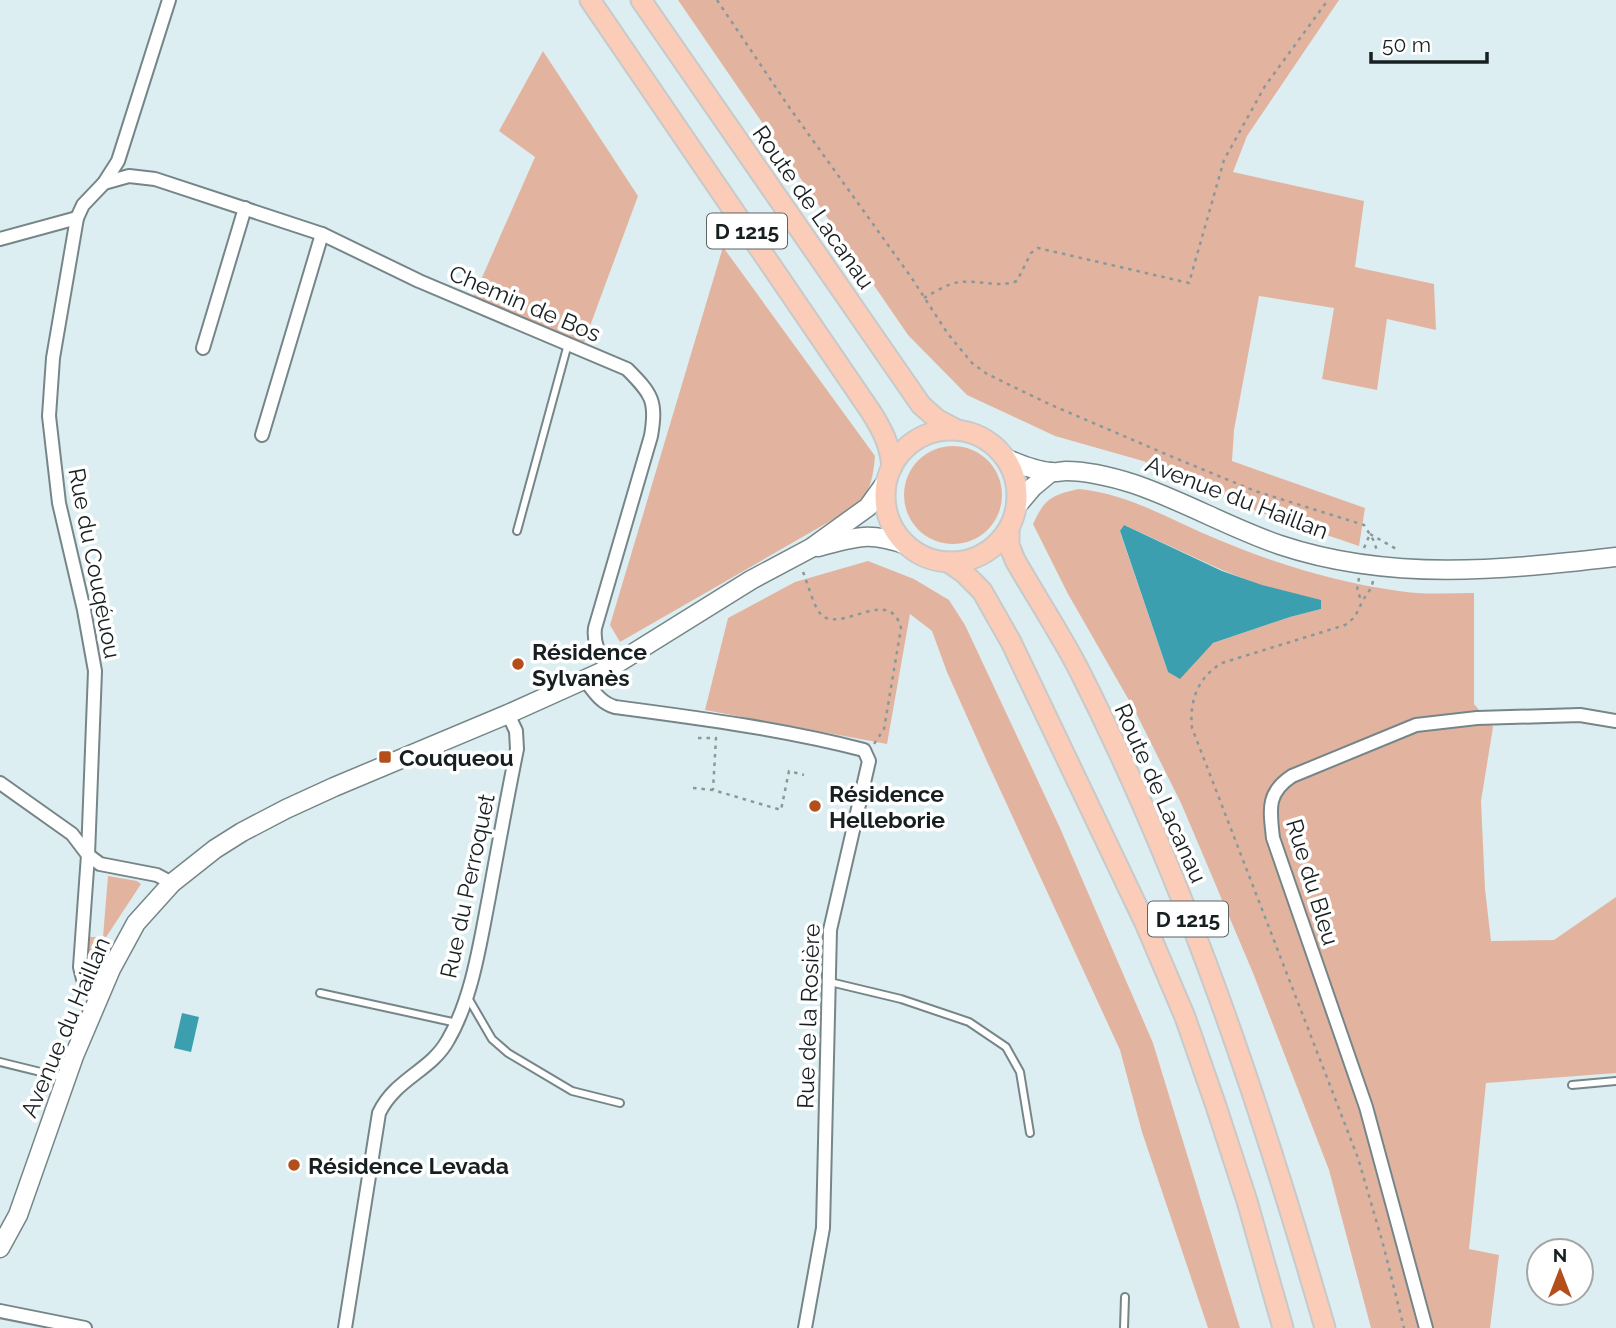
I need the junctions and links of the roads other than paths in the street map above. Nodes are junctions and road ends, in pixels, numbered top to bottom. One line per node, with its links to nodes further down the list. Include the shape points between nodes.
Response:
1 (169, 0): 4 (street, Rue du Couqéuou, via 117,161)
2 (590, 0): 15 (main road, D 1215, via 872,412 891,449)
3 (640, 0): 11 (main road, Route de Lacanau / D 1215, via 921,405)
4 (104, 183): 5 (street, Chemin de Bos, via 129,176 155,179); 6 (street, Rue du Couqéuou)
5 (246, 208): 7 (street, Chemin de Bos); 10 (street)
6 (77, 218): 8 (street); 28 (street, Rue du Couqéuou, via 53,358 49,416 60,503 95,671)
7 (322, 234): 9 (street, Chemin de Bos); 12 (street)
8 (0, 239)
9 (568, 344): 18 (lane); 23 (street, Chemin de Bos, via 627,369 645,387 655,411 595,628 596,649)
10 (203, 348)
11 (957, 430): 13 (main road, via 992,444); 15 (main road, via 919,438 903,450)
12 (262, 435)
13 (1005, 458): 14 (street, Avenue du Haillan); 16 (main road, via 1015,482)
14 (1051, 472): 16 (street); 21 (street, Avenue du Haillan, via 1109,477 1279,544 1376,568 1542,566)
15 (889, 474): 19 (main road, via 888,516); 20 (street, Avenue du Haillan, via 868,507)
16 (1016, 507): 17 (main road)
17 (1009, 528): 22 (main road, via 983,554); 49 (main road, Route de Lacanau / D 1215, via 1015,561 1078,669 1174,881 1286,1192)
18 (517, 531)
19 (907, 545): 20 (street, Avenue du Haillan, via 864,536); 22 (main road, via 926,557)
20 (811, 548): 23 (street, Avenue du Haillan, via 751,579)
21 (1616, 557)
22 (948, 562): 48 (main road, D 1215, via 982,591 1011,642 1145,923 1216,1106)
23 (608, 669): 24 (street, Avenue du Haillan)
24 (586, 681): 25 (street, Avenue du Haillan); 30 (street, Rue de la Rosière, via 596,696 615,707 864,751 869,761 830,930)
25 (508, 715): 29 (street, Avenue du Haillan, via 286,810 224,844); 32 (street, Rue du Perroquet, via 516,731 517,749 478,956)
26 (1616, 722): 50 (street, Rue du Bleu, via 1580,715 1416,725 1292,776 1272,797 1273,838 1366,1107)
27 (0, 783): 28 (street, via 72,834)
28 (88, 855): 29 (street, via 100,864 158,875); 33 (street, Rue du Couqéuou, via 80,967 83,979)
29 (172, 883): 33 (street, Avenue du Haillan, via 136,923)
30 (828, 981): 40 (lane, via 969,1022 1006,1047 1020,1072); 46 (street, Rue de la Rosière, via 822,1228)
31 (320, 993): 34 (lane)
32 (466, 994): 34 (street, Rue du Perroquet); 39 (lane, via 492,1039 508,1053 572,1091)
33 (99, 999): 36 (street, Avenue du Haillan)
34 (457, 1023): 45 (street, Rue du Perroquet, via 441,1050 387,1096 379,1113)
35 (0, 1062): 36 (lane)
36 (67, 1078): 41 (street, Avenue du Haillan, via 18,1215)
37 (1616, 1081): 38 (lane)
38 (1572, 1085)
39 (620, 1103)
40 (1030, 1133)
41 (0, 1248)
42 (1125, 1297): 47 (lane)
43 (0, 1311): 44 (street)
44 (85, 1328)
45 (345, 1328)
46 (805, 1328)
47 (1124, 1328)
48 (1283, 1328)
49 (1325, 1328)
50 (1426, 1328)

